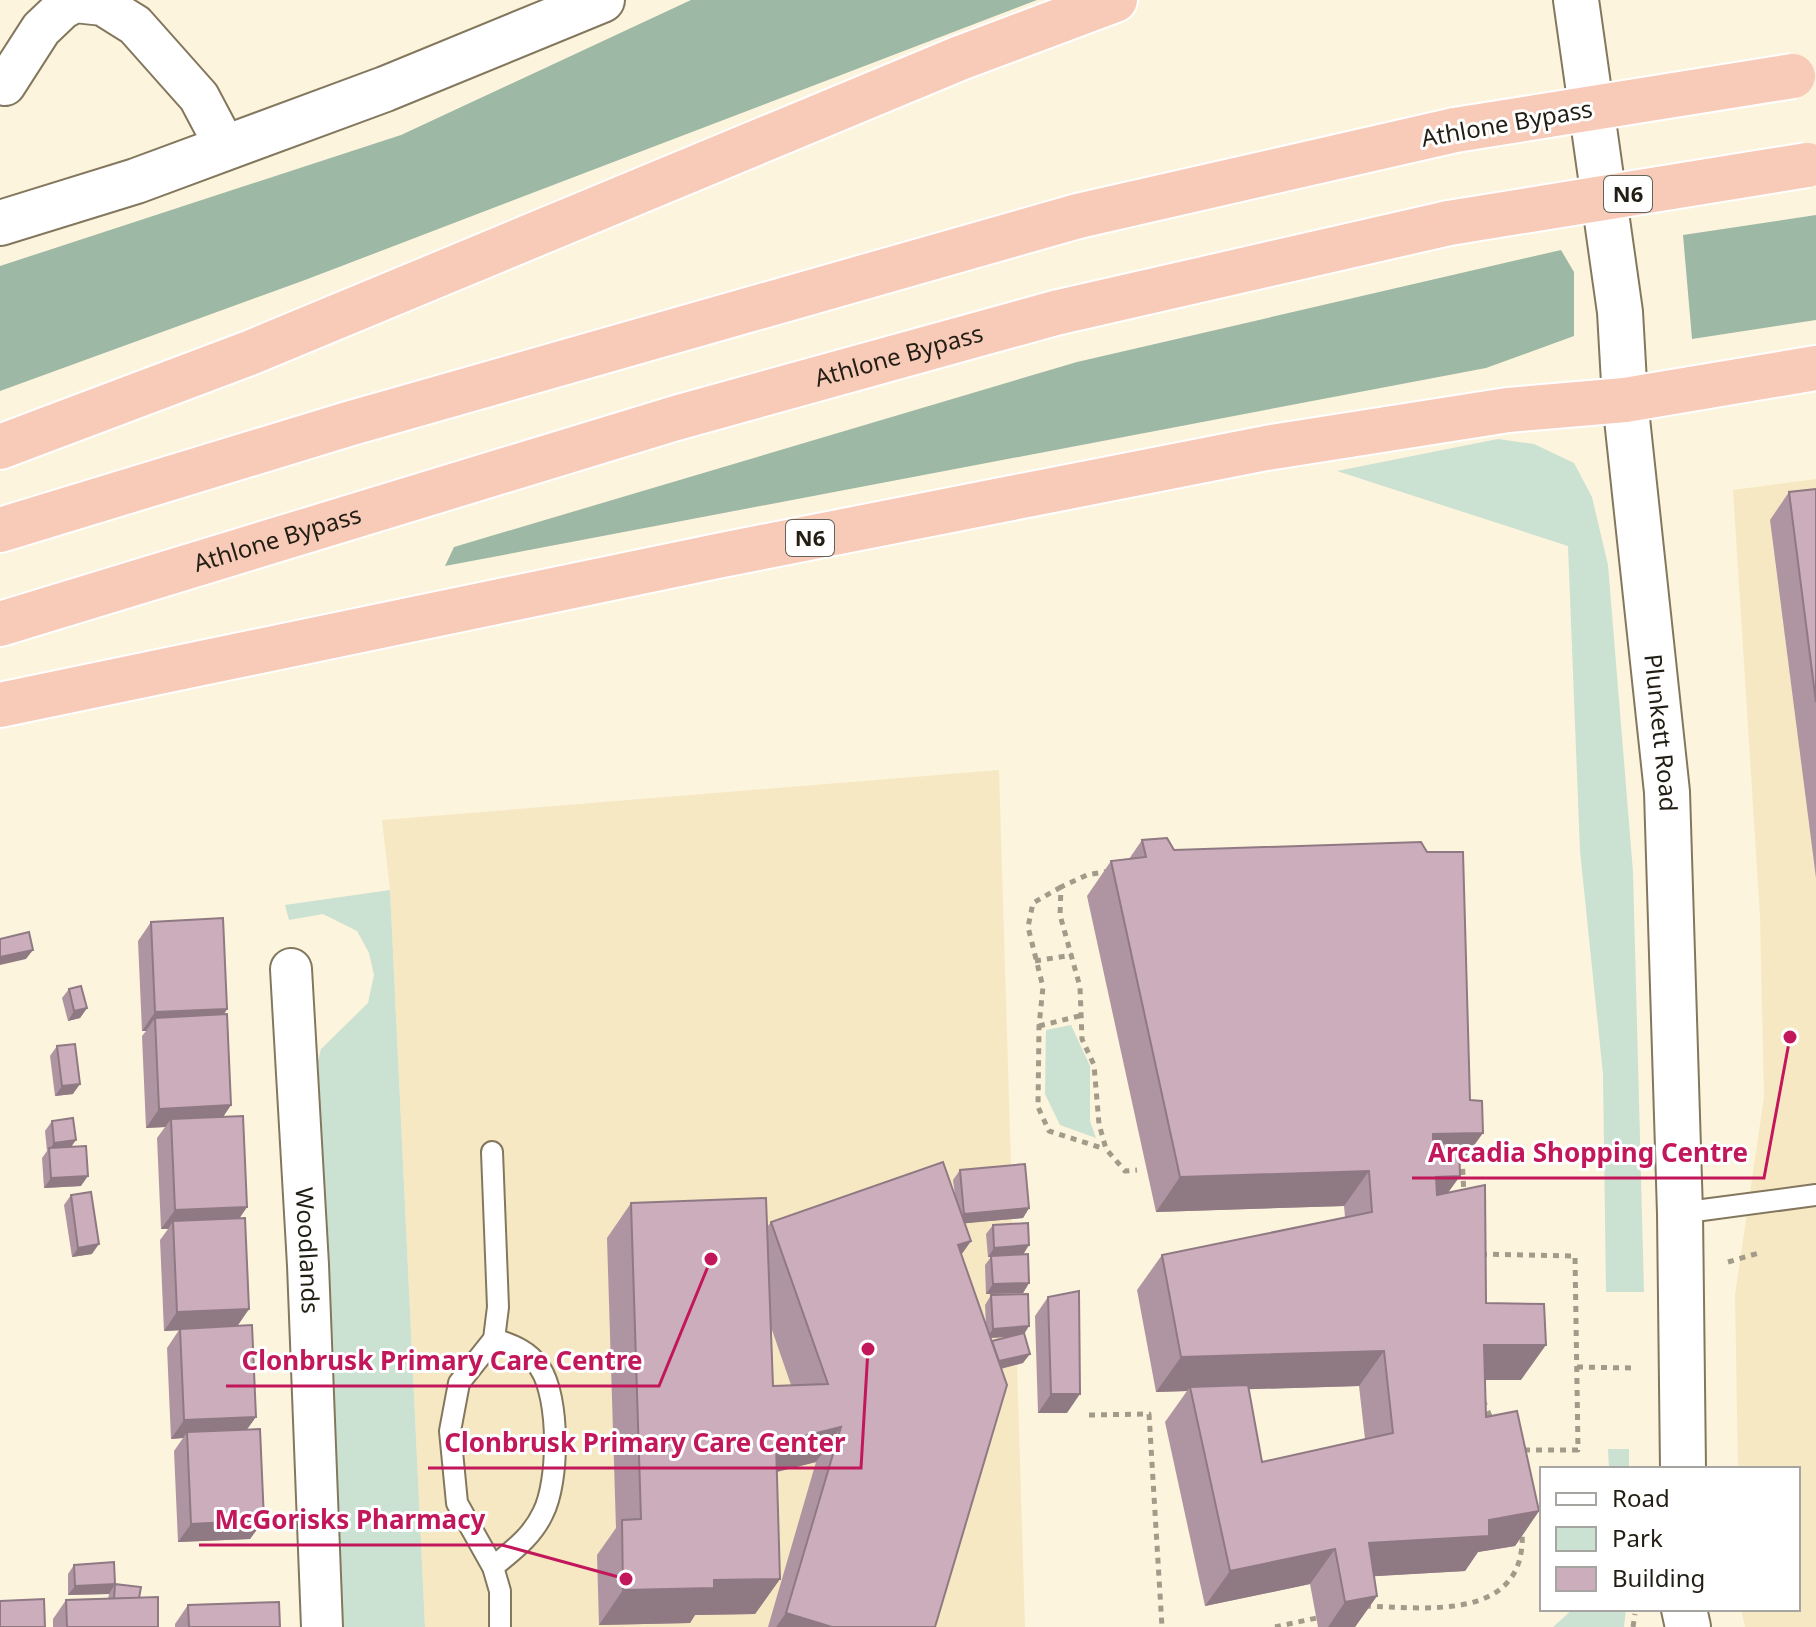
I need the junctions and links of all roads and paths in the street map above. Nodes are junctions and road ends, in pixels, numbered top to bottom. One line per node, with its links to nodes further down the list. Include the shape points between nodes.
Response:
1 (602, 0): 6 (street)
2 (1115, 0): 11 (highway, via 960,58 252,352)
3 (1576, 0): 10 (street, Plunkett Road, via 1620,312)
4 (1804, 75): 12 (highway, Athlone Bypass, bridge, via 1455,130 1078,216 348,424)
5 (5, 85): 6 (street, via 41,29 62,9 75,2 103,5 135,25 190,85)
6 (226, 148): 8 (street)
7 (1811, 164): 13 (highway, Athlone Bypass / N6, bridge, via 1449,223 1009,325 676,418)
8 (0, 223)
9 (1816, 368): 10 (highway, N6)
10 (1625, 400): 14 (highway, N6, via 1508,410 1266,448); 28 (street, Plunkett Road, via 1667,792)
11 (0, 447)
12 (0, 530)
13 (0, 624)
14 (0, 705)
15 (1120, 871): 16 (path, via 1087,875)
16 (1061, 887): 17 (path, via 1060,915); 18 (path, via 1033,903 1029,915)
17 (1072, 955): 18 (path); 20 (path)
18 (1035, 961): 21 (path, via 1043,987)
19 (291, 969): 44 (street, Woodlands)
20 (1083, 1015): 21 (path); 22 (path, via 1082,1039 1094,1065)
21 (1039, 1026): 22 (path, via 1042,1120 1049,1131)
22 (1106, 1149): 25 (path, via 1125,1171)
23 (492, 1152): 32 (lane, via 498,1307)
24 (1462, 1153): 27 (path)
25 (1137, 1170)
26 (1816, 1195): 28 (lane)
27 (1464, 1210)
28 (1680, 1213): 39 (street, Plunkett Road)
29 (1471, 1245): 30 (path)
30 (1477, 1253): 31 (path); 33 (path, via 1575,1256)
31 (1477, 1267)
32 (494, 1339): 41 (lane, via 459,1383 450,1431 457,1503); 41 (lane, via 529,1355 541,1369 549,1388 556,1453 544,1512 527,1539)
33 (1577, 1367): 34 (path); 38 (path, via 1578,1450)
34 (1634, 1368)
35 (1481, 1395): 37 (path)
36 (1089, 1415): 46 (path, via 1149,1414)
37 (1495, 1430)
38 (1513, 1450)
39 (1683, 1467)
40 (1520, 1519): 42 (path, via 1522,1560 1490,1597 1461,1608)
41 (493, 1567): 45 (lane, via 500,1591)
42 (1349, 1610)
43 (1334, 1614): 47 (path)
44 (322, 1627)
45 (500, 1627)
46 (1162, 1627)
47 (1275, 1627)

